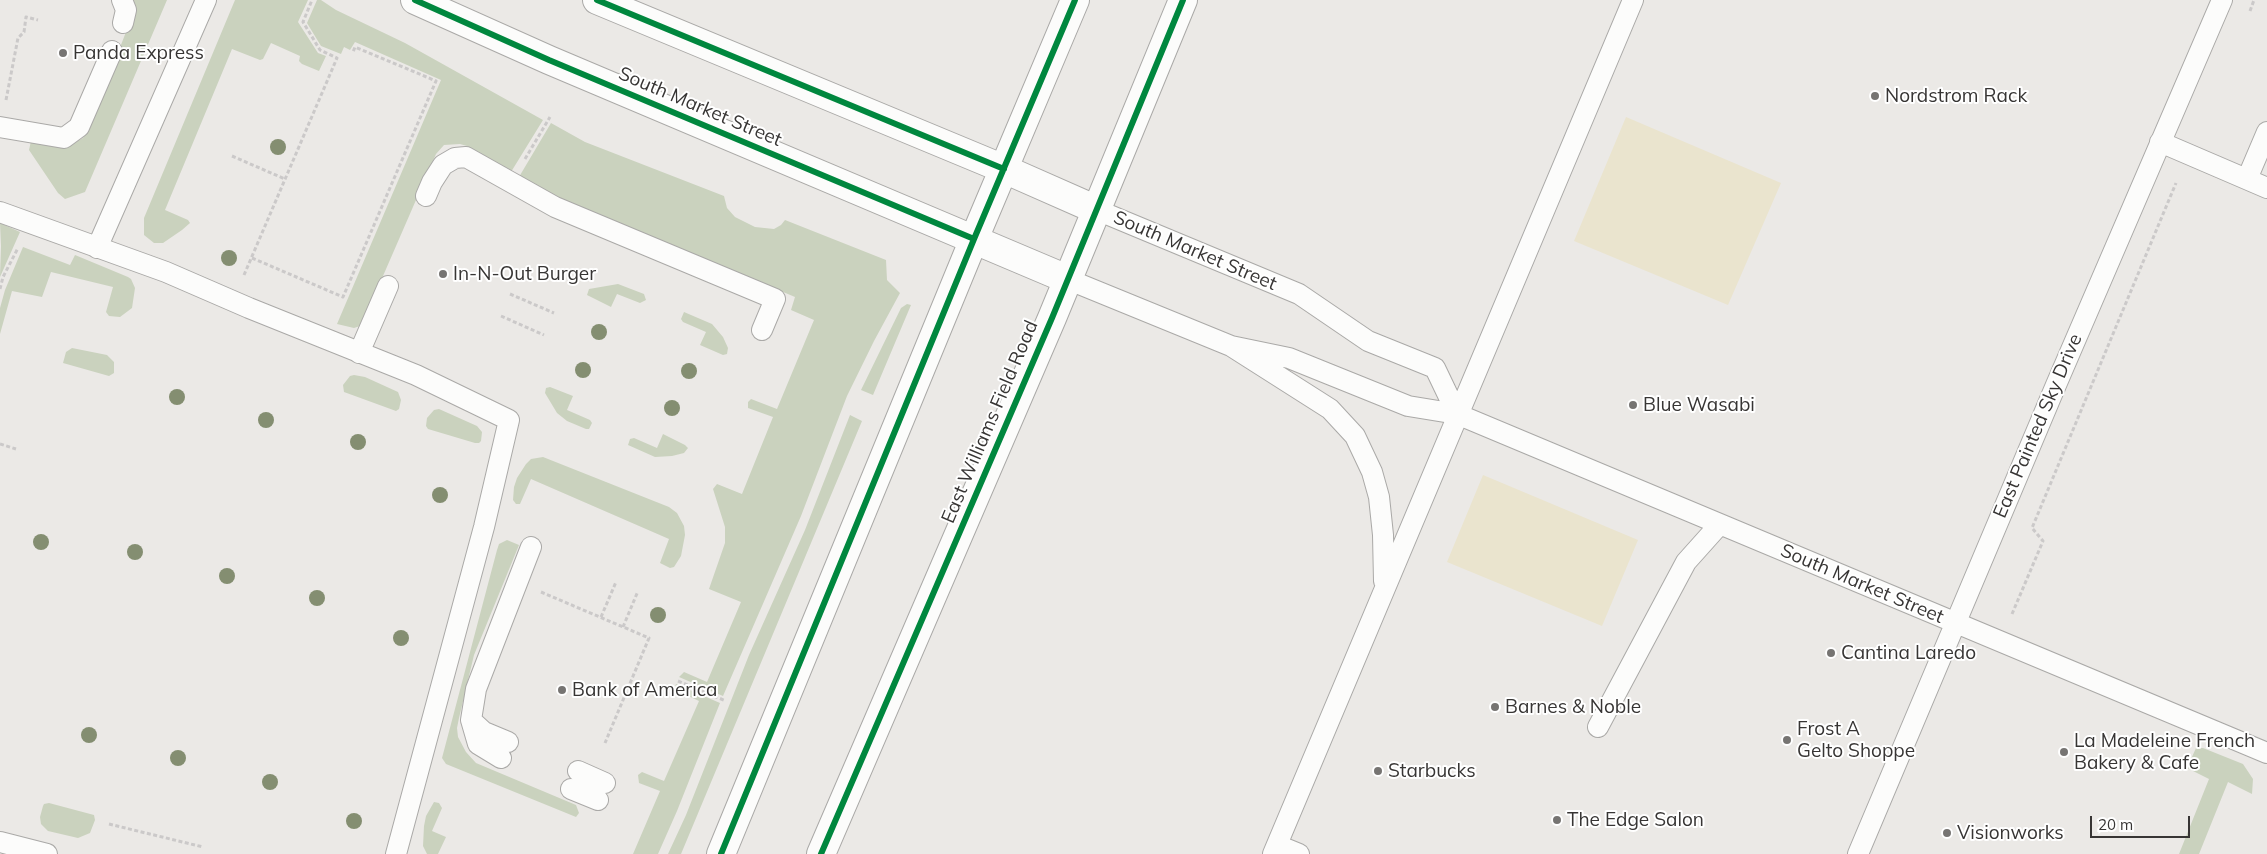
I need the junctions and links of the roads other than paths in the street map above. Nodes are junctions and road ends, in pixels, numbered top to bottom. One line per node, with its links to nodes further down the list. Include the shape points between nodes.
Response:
1 (122, 0): 9 (lane, via 126,10)
2 (206, 0): 21 (lane)
3 (415, 0): 20 (main road, South Market Street)
4 (597, 0): 14 (main road, South Market Street)
5 (1075, 0): 14 (main road)
6 (1183, 0): 18 (main road, East Williams Field Road)
7 (1632, 0): 27 (lane)
8 (2220, 2): 13 (lane, East Painted Sky Drive)
9 (123, 23)
10 (112, 51): 11 (lane, via 79,127 64,138)
11 (0, 127)
12 (2267, 132): 15 (lane)
13 (2160, 142): 15 (lane); 31 (lane, East Painted Sky Drive)
14 (1004, 169): 18 (main road, South Market Street); 20 (main road)
15 (2247, 180): 16 (lane)
16 (2267, 188)
17 (426, 196): 24 (lane, via 443,165 466,156 555,207 775,299)
18 (1097, 210): 22 (main road, East Williams Field Road); 27 (lane, South Market Street, via 1299,294 1368,341 1435,368)
19 (0, 212): 21 (lane)
20 (974, 239): 22 (main road, South Market Street); 39 (main road)
21 (97, 248): 26 (lane, via 166,272)
22 (1067, 279): 25 (lane, South Market Street); 42 (main road, East Williams Field Road)
23 (388, 286): 26 (lane)
24 (762, 330)
25 (1230, 346): 27 (lane, South Market Street, via 1289,358 1408,406); 30 (lane, South Market Street, via 1330,409 1355,436 1372,472 1379,497)
26 (359, 353): 41 (lane, via 416,375 509,420 484,528)
27 (1457, 414): 28 (lane, South Market Street); 30 (lane)
28 (1720, 524): 31 (lane, South Market Street); 32 (lane, via 1686,562)
29 (531, 547): 33 (lane, via 476,689 471,720 478,744)
30 (1384, 591): 38 (lane)
31 (1956, 623): 34 (lane, South Market Street); 44 (lane, East Painted Sky Drive)
32 (1598, 726)
33 (505, 750)
34 (2267, 753)
35 (575, 780): 36 (lane)
36 (602, 791)
37 (0, 842): 40 (lane)
38 (1275, 849): 43 (lane)
39 (723, 851)
40 (46, 854)
41 (396, 854)
42 (821, 854)
43 (1299, 854)
44 (1858, 854)

